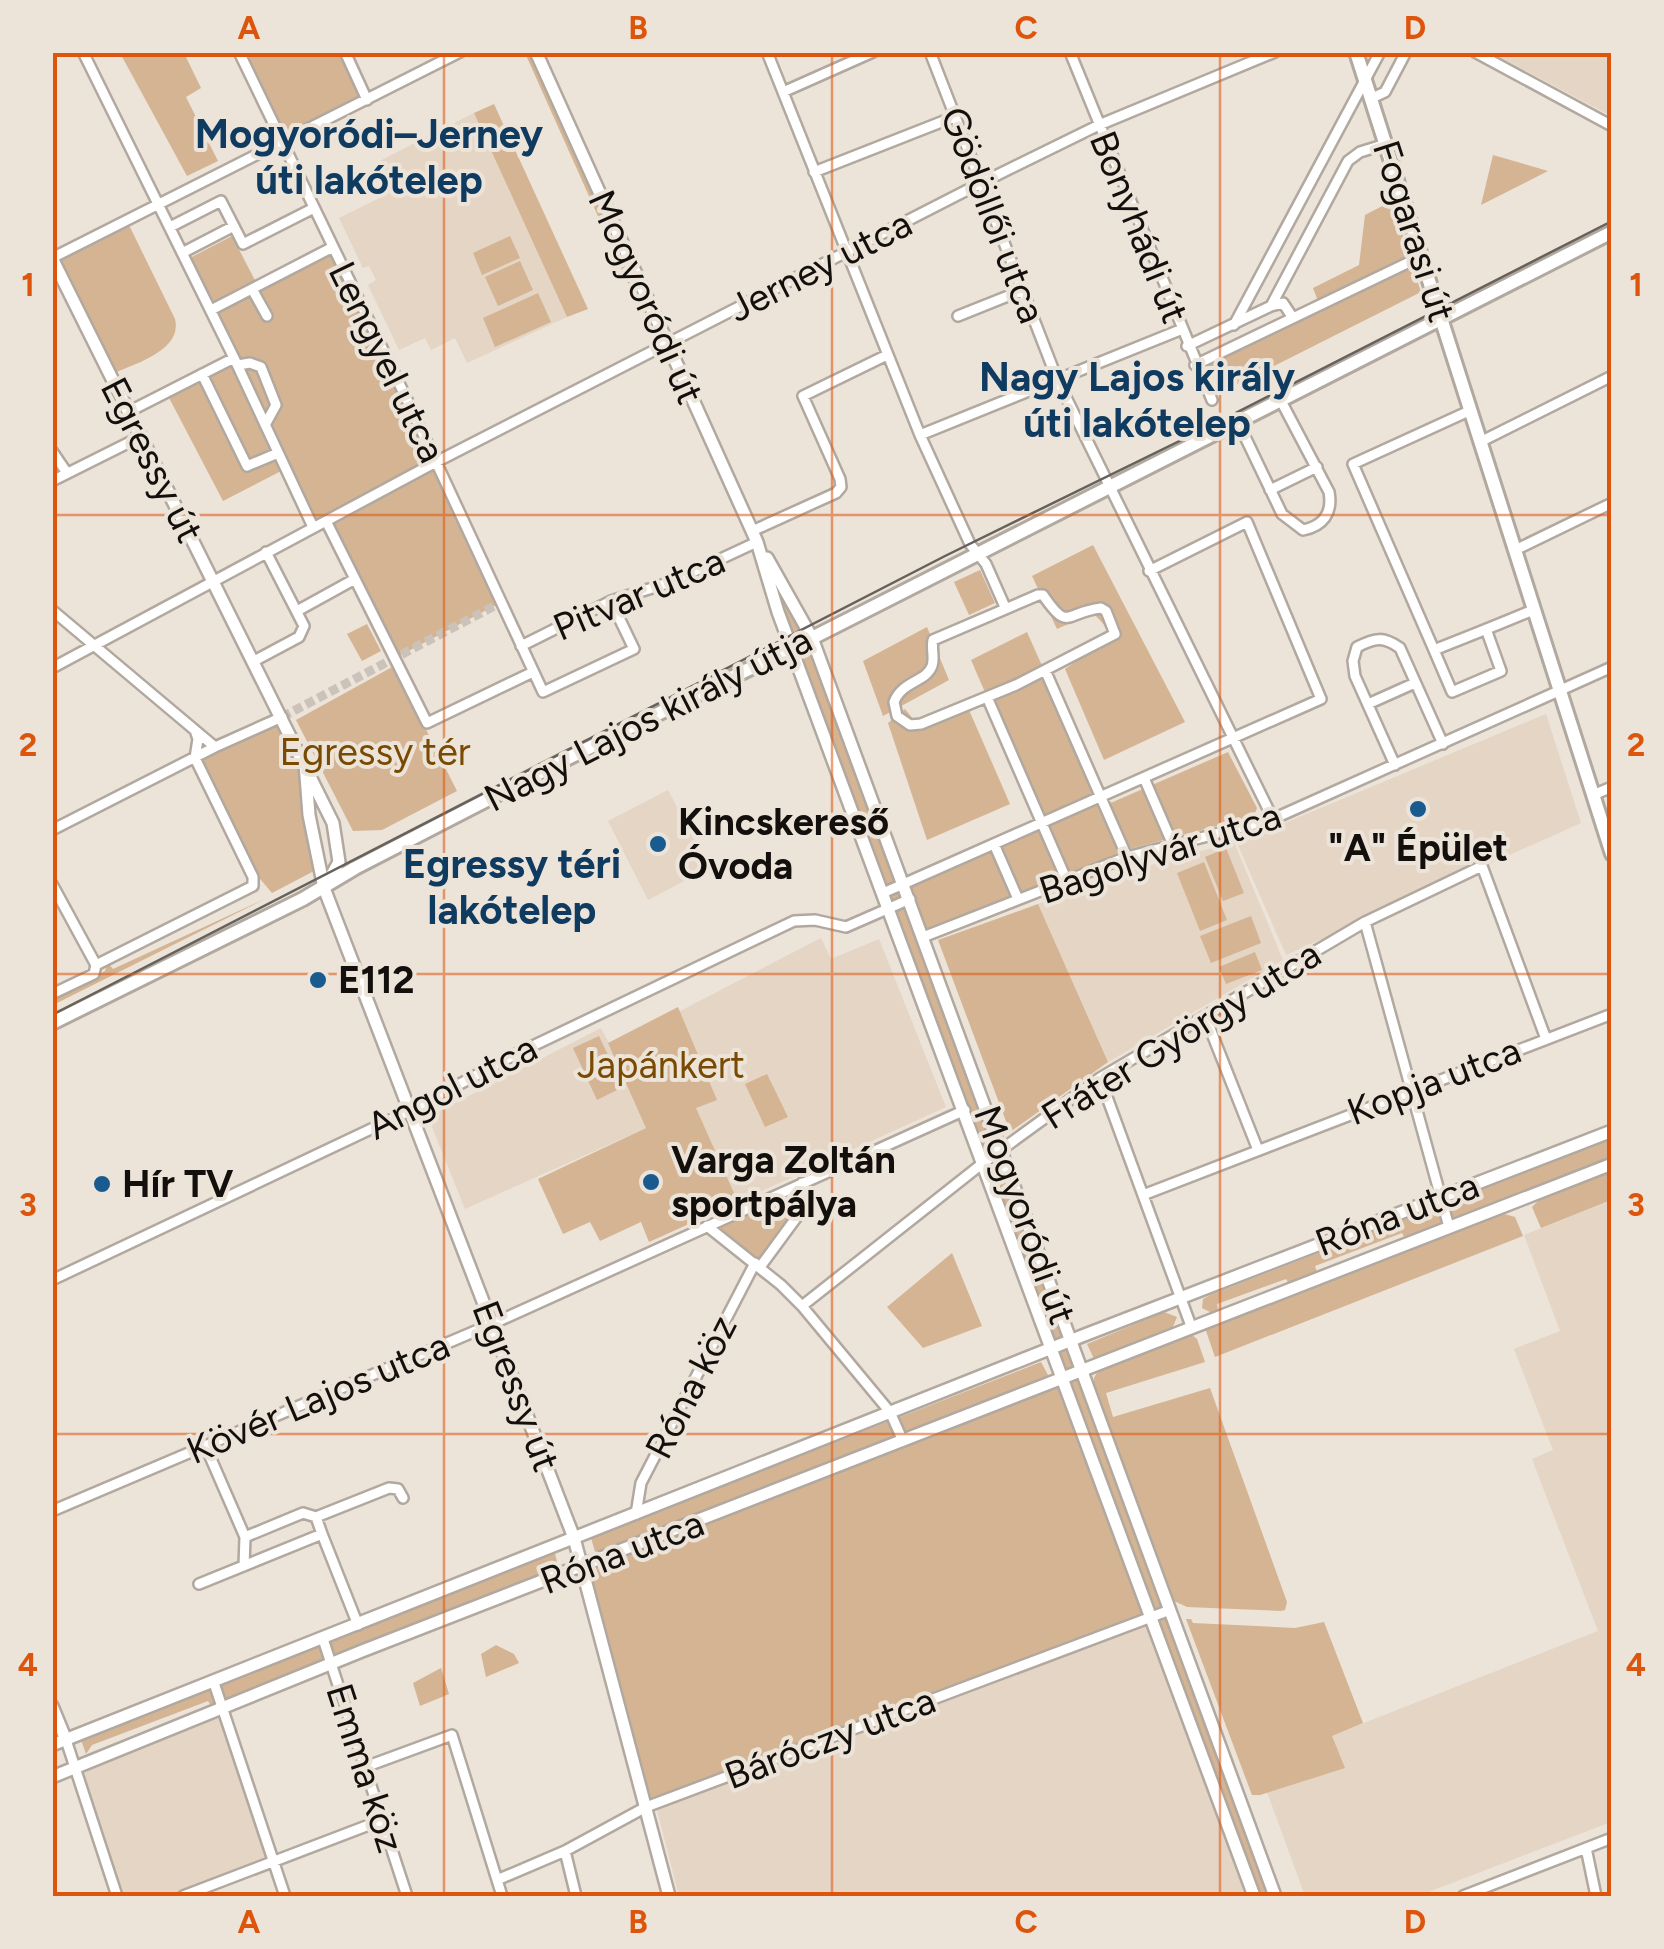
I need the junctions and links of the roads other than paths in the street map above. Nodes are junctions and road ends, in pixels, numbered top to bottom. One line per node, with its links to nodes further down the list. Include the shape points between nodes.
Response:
1 (83, 52): 26 (street)
2 (239, 52): 22 (street, Lengyel utca)
3 (345, 52): 18 (street)
4 (460, 52): 18 (street)
5 (536, 52): 46 (street, Mogyoródi út)
6 (767, 52): 16 (street)
7 (873, 52): 16 (street)
8 (930, 52): 19 (street, Gödöllői utca)
9 (1070, 52): 20 (street, Bonyhádi út)
10 (1275, 52): 20 (street, Jerney utca)
11 (1356, 52): 15 (main road, Fogarasi út)
12 (1380, 52): 15 (street)
13 (1406, 52): 17 (street, via 1385,92)
14 (1475, 52): 21 (street)
15 (1365, 81): 17 (main road, Fogarasi út); 44 (street)
16 (783, 92): 24 (street)
17 (1370, 99): 23 (main road, Fogarasi út)
18 (367, 100): 22 (street)
19 (954, 117): 24 (street); 25 (street, Gödöllői utca)
20 (1098, 124): 25 (street, Jerney utca); 45 (street, Bonyhádi út)
21 (1612, 126)
22 (282, 143): 26 (street); 27 (street, Lengyel utca)
23 (1386, 144): 34 (main road, Fogarasi út); 38 (street, via 1348,161)
24 (814, 172): 33 (street)
25 (979, 184): 33 (street, Jerney utca); 37 (street, Gödöllői utca)
26 (159, 206): 29 (street); 35 (street)
27 (314, 208): 28 (street, via 243,244); 31 (street, Lengyel utca)
28 (234, 226): 29 (street, via 221,201); 32 (street)
29 (170, 228): 32 (street)
30 (1612, 232): 43 (main road, Nagy Lajos király útja)
31 (333, 247): 36 (street); 65 (street, Lengyel utca)
32 (182, 252): 39 (street)
33 (848, 253): 46 (street, Jerney utca); 48 (street)
34 (1422, 256): 42 (street); 43 (main road, Fogarasi út)
35 (52, 258): 57 (street, Egressy út)
36 (252, 289): 39 (street); 40 (street)
37 (1023, 290): 41 (street); 53 (street, Gödöllői utca)
38 (1271, 306): 42 (street, via 1283,304); 44 (street)
39 (210, 310): 49 (street)
40 (266, 316)
41 (958, 316)
42 (1294, 318): 50 (street)
43 (1443, 319): 54 (main road, Nagy Lajos király útja); 56 (main road, Fogarasi út)
44 (1234, 325): 47 (street)
45 (1180, 330): 47 (street, Bonyhádi út); 53 (street)
46 (668, 344): 65 (street, Jerney utca); 74 (street, Mogyoródi út)
47 (1187, 346): 50 (street, Bonyhádi út)
48 (887, 355): 60 (street); 74 (street, Pitvar utca, via 803,396 841,487)
49 (236, 362): 51 (street); 59 (street); 59 (street, via 261,368 276,404)
50 (1195, 365): 55 (street, Bonyhádi út)
51 (202, 374): 57 (street); 64 (street, via 247,466)
52 (1612, 376): 62 (street)
53 (1058, 379): 60 (street); 69 (street, Gödöllői utca)
54 (1280, 398): 58 (main road, Nagy Lajos király útja); 66 (street)
55 (1212, 400)
56 (1469, 410): 62 (main road, Fogarasi út); 91 (street, via 1352,464)
57 (128, 412): 61 (street, Egressy út)
58 (1237, 420): 69 (main road, Nagy Lajos király útja); 70 (street)
59 (265, 425): 64 (street)
60 (920, 435): 77 (street)
61 (140, 436): 67 (street); 80 (street, Egressy út)
62 (1480, 442): 75 (main road, Fogarasi út)
63 (52, 451): 67 (street)
64 (278, 453): 73 (street)
65 (436, 462): 72 (street, Jerney utca); 89 (street, Lengyel utca)
66 (1316, 467): 70 (street); 70 (street, via 1330,501 1315,527 1303,530 1286,520)
67 (67, 473): 68 (street)
68 (52, 481)
69 (1107, 486): 77 (main road, Nagy Lajos király útja); 78 (street, Gödöllői utca)
70 (1270, 490)
71 (1612, 502): 75 (street)
72 (326, 521): 73 (street, Jerney utca); 79 (street)
73 (313, 527): 76 (street, Jerney utca)
74 (754, 536): 81 (street, Pitvar utca, via 672,582); 87 (street, Mogyoródi út); 90 (street, Mogyoródi út)
75 (1515, 550): 84 (main road, Fogarasi út)
76 (266, 552): 80 (street, Jerney utca); 85 (street)
77 (978, 553): 82 (street); 87 (main road, Nagy Lajos király útja)
78 (1149, 570): 103 (street, Gödöllői utca); 103 (street, via 1246,522 1321,698)
79 (354, 579): 85 (street); 96 (street, via 427,723)
80 (213, 580): 88 (street, Jerney utca); 92 (street, Egressy út)
81 (611, 601): 89 (street, Pitvar utca); 96 (street, Nagy Lajos király útja, via 634,648 543,692)
82 (1005, 608): 95 (street, via 1044,595 1055,615 1101,608 1115,629 1111,638); 99 (street, via 933,640 929,672 901,688 894,710 916,725)
83 (52, 610): 88 (street)
84 (1534, 610): 86 (street); 98 (main road, Fogarasi út)
85 (296, 611): 92 (street, via 304,626 299,637)
86 (1486, 629): 91 (street); 91 (street, via 1501,671 1452,692)
87 (812, 638): 90 (main road, Nagy Lajos király útja); 123 (street, Mogyoródi út)
88 (92, 645): 94 (street, Jerney utca); 102 (street)
89 (520, 646): 96 (street, Lengyel utca)
90 (792, 648): 125 (main road, Nagy Lajos király útja); 126 (street, Mogyoródi út)
91 (1434, 650)
92 (254, 661): 101 (street, Egressy út)
93 (1612, 667): 98 (street)
94 (52, 668)
95 (1045, 670): 99 (street); 112 (street)
96 (533, 672)
97 (1415, 682): 100 (street); 100 (street, via 1400,648 1375,638 1357,647 1353,661); 104 (street)
98 (1560, 690): 104 (street, Bagolyvár utca); 111 (main road, Fogarasi út)
99 (987, 697): 116 (street)
100 (1368, 704): 108 (street)
101 (282, 717): 105 (street); 107 (street, Egressy út)
102 (195, 730): 105 (street); 106 (street)
103 (1233, 740): 109 (street); 115 (street, Gödöllői utca)
104 (1443, 744): 108 (street, Bagolyvár utca)
105 (215, 747): 106 (street)
106 (195, 758): 117 (street); 132 (street, via 253,878 250,889)
107 (305, 763): 113 (street, Egressy út); 114 (street, Egressy út)
108 (1395, 765): 115 (street, Bagolyvár utca)
109 (1144, 778): 112 (street); 119 (street)
110 (1612, 788): 111 (street)
111 (1594, 795): 120 (main road, Fogarasi út)
112 (1100, 797): 116 (street); 121 (street)
113 (326, 807): 114 (street, via 315,802); 125 (street, Egressy út, via 339,862)
114 (310, 815): 125 (street, Egressy út)
115 (1272, 819): 119 (street, Bagolyvár utca)
116 (1042, 823): 118 (street); 122 (street)
117 (52, 830)
118 (994, 844): 123 (street); 128 (street)
119 (1173, 845): 121 (street, Bagolyvár utca)
120 (1612, 854)
121 (1127, 858): 122 (street, Bagolyvár utca)
122 (1067, 880): 128 (street, Bagolyvár utca)
123 (904, 883): 126 (street); 127 (street, Mogyoródi út)
124 (52, 884): 132 (street)
125 (324, 888): 136 (main road, Nagy Lajos király útja); 141 (street, Egressy út)
126 (883, 892): 129 (street, Mogyoródi út)
127 (910, 899): 129 (street, Angol utca); 131 (street, Mogyoródi út)
128 (1018, 899): 131 (street, Bagolyvár utca)
129 (888, 908): 140 (street, Mogyoródi út); 141 (street, Angol utca, via 846,927 794,921)
130 (1365, 922): 135 (street, Fráter György utca); 137 (street, Fráter György utca, via 1482,866); 139 (street)
131 (923, 937): 143 (street, Mogyoródi út)
132 (96, 965): 133 (street, via 94,974)
133 (52, 994)
134 (1612, 1014): 137 (street, Kopja utca)
135 (1205, 1016): 138 (street, Fráter György utca); 144 (street)
136 (52, 1023)
137 (1546, 1039): 139 (street, Kopja utca)
138 (1100, 1078): 143 (street, Fráter György utca); 148 (street)
139 (1412, 1089): 144 (street, Kopja utca); 149 (street)
140 (965, 1110): 145 (street, Mogyoródi út); 147 (street, Kövér Lajos utca)
141 (409, 1111): 153 (street, Angol utca); 156 (street, Egressy út)
142 (1612, 1131): 149 (street, Róna utca)
143 (1002, 1150): 145 (street, Fráter György utca); 158 (street, Mogyoródi út)
144 (1258, 1150): 148 (street, Kopja utca)
145 (983, 1163): 155 (street, Fráter György utca); 159 (street, Mogyoródi út)
146 (1612, 1164): 151 (street, Róna utca)
147 (802, 1183): 150 (street, Kövér Lajos utca); 152 (street, Róna köz, via 796,1218)
148 (1144, 1195): 154 (street)
149 (1442, 1197): 151 (street); 154 (street, Róna utca)
150 (707, 1226): 152 (street); 156 (street, Kövér Lajos utca)
151 (1448, 1227): 157 (street, Róna utca)
152 (758, 1265): 155 (street); 167 (street, Róna köz, via 642,1483)
153 (52, 1280)
154 (1182, 1298): 157 (street); 158 (street, Róna utca)
155 (802, 1306): 162 (street)
156 (492, 1324): 164 (street, Kövér Lajos utca); 171 (street, Egressy út)
157 (1191, 1326): 160 (street, Róna utca)
158 (1071, 1341): 159 (street, Róna utca); 160 (street, Mogyoródi út)
159 (1050, 1350): 161 (street, Mogyoródi út); 162 (street, Róna utca)
160 (1082, 1369): 161 (street, Róna utca); 175 (street, Mogyoródi út)
161 (1059, 1377): 163 (street, Róna utca); 176 (street, Mogyoródi út)
162 (890, 1412): 163 (street); 167 (street, Róna utca)
163 (903, 1442): 173 (street, Róna utca)
164 (204, 1446): 166 (street, Kövér Lajos utca); 170 (street)
165 (404, 1498): 168 (street, via 389,1488)
166 (52, 1511)
167 (636, 1514): 171 (street, Róna utca)
168 (316, 1517): 169 (street); 170 (street, via 303,1513)
169 (322, 1534): 172 (street); 177 (street)
170 (245, 1538): 172 (street)
171 (574, 1538): 173 (street, Egressy út); 177 (street, Róna utca)
172 (244, 1566): 174 (street)
173 (582, 1567): 179 (street, Róna utca); 188 (street, Egressy út)
174 (199, 1584)
175 (1170, 1610): 176 (street, Báróczy utca); 203 (street, Mogyoródi út)
176 (1149, 1618): 188 (street, Báróczy utca); 202 (street, Mogyoródi út)
177 (358, 1625): 178 (street, Róna utca)
178 (323, 1639): 179 (street, Emma köz); 180 (street, Róna utca)
179 (331, 1664): 182 (street, Róna utca); 185 (street, Emma köz)
180 (214, 1683): 182 (street); 183 (street, Róna utca)
181 (52, 1706): 183 (street)
182 (223, 1708): 186 (street, Róna utca); 193 (street)
183 (66, 1740): 184 (street, Róna utca); 186 (street)
184 (52, 1745)
185 (365, 1766): 189 (street, Emma köz); 194 (street, via 452,1735)
186 (75, 1768): 187 (street, Róna utca); 195 (street)
187 (52, 1776)
188 (646, 1807): 192 (street, Báróczy utca); 201 (street, Egressy út)
189 (382, 1820): 193 (street); 198 (street, Emma köz)
190 (1612, 1838): 191 (street)
191 (1586, 1848): 204 (street); 205 (street)
192 (565, 1851): 194 (street, Báróczy utca); 200 (street)
193 (273, 1862): 196 (street); 197 (street)
194 (497, 1880): 199 (street)
195 (117, 1896)
196 (183, 1896)
197 (284, 1896)
198 (407, 1896)
199 (502, 1896)
200 (576, 1896)
201 (669, 1896)
202 (1254, 1896)
203 (1274, 1896)
204 (1462, 1896)
205 (1596, 1896)

